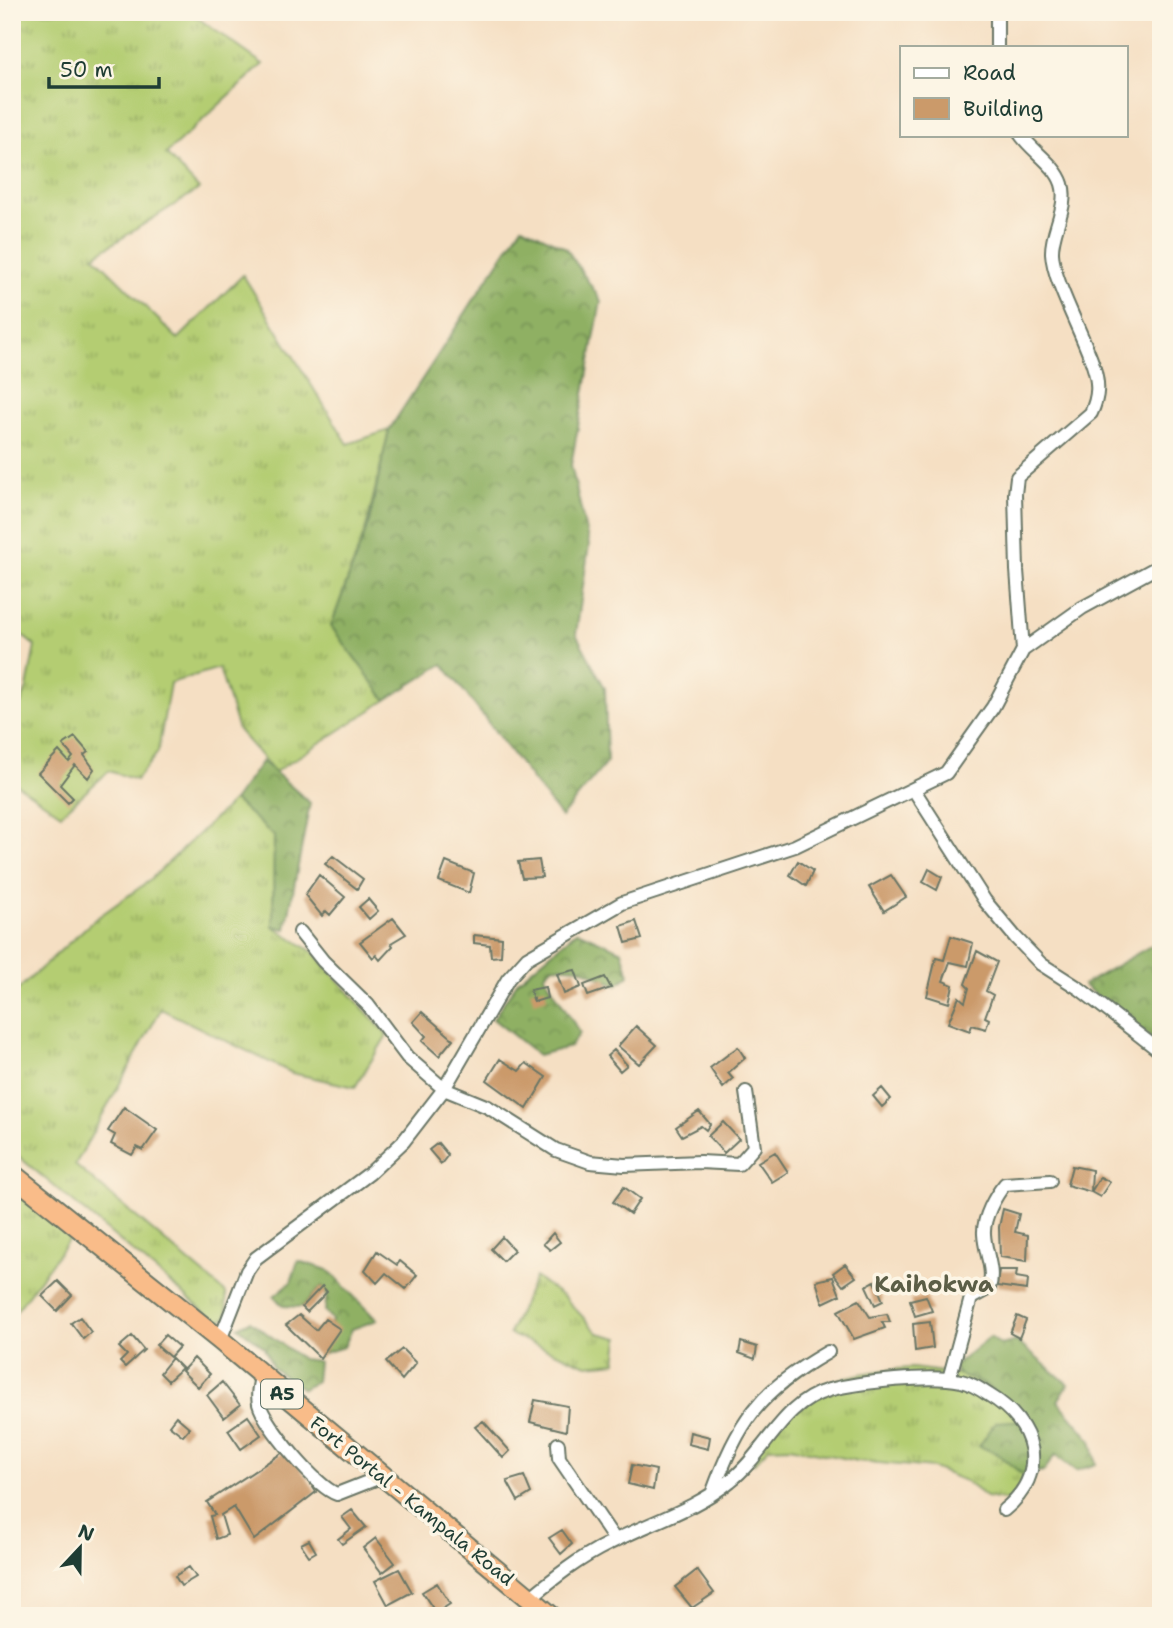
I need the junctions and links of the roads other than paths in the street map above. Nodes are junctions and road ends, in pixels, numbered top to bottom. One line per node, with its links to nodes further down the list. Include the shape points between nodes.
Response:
1 (997, 12): 2 (street)
2 (997, 46)
3 (1022, 136): 5 (street, via 1063,184 1054,266 1098,381 1091,413 1017,477)
4 (1161, 565): 5 (street, via 1082,608)
5 (1023, 650): 6 (street, via 959,758 946,774)
6 (914, 790): 8 (street, via 985,901 1016,938 1041,964); 9 (street, via 795,846 622,903 527,958 508,979)
7 (300, 932): 9 (street, via 368,1005 407,1057)
8 (1161, 1052)
9 (444, 1089): 10 (street, via 488,1107 556,1150 590,1162 649,1166 739,1164 754,1147); 13 (street, via 380,1164 256,1258)
10 (746, 1092)
11 (12, 1174): 13 (highway, Fort Portal - Kampala Road / A5)
12 (1051, 1181): 16 (street, via 1005,1184 995,1196 984,1231 993,1277 989,1288 971,1298)
13 (220, 1340): 15 (highway, Fort Portal - Kampala Road / A5)
14 (828, 1353): 19 (street, via 760,1400 741,1425)
15 (261, 1377): 18 (highway, Fort Portal - Kampala Road / A5); 18 (street, via 258,1396 262,1412 322,1487 337,1494)
16 (949, 1379): 19 (street, via 853,1386 816,1395 787,1415 743,1471); 20 (street, via 975,1386 1007,1406 1024,1428 1033,1466 1028,1486)
17 (558, 1444): 21 (street, via 559,1458)
18 (383, 1476): 22 (highway, Fort Portal - Kampala Road / A5)
19 (711, 1494): 21 (street)
20 (1004, 1510)
21 (615, 1540): 22 (street, via 566,1570)
22 (538, 1609)

